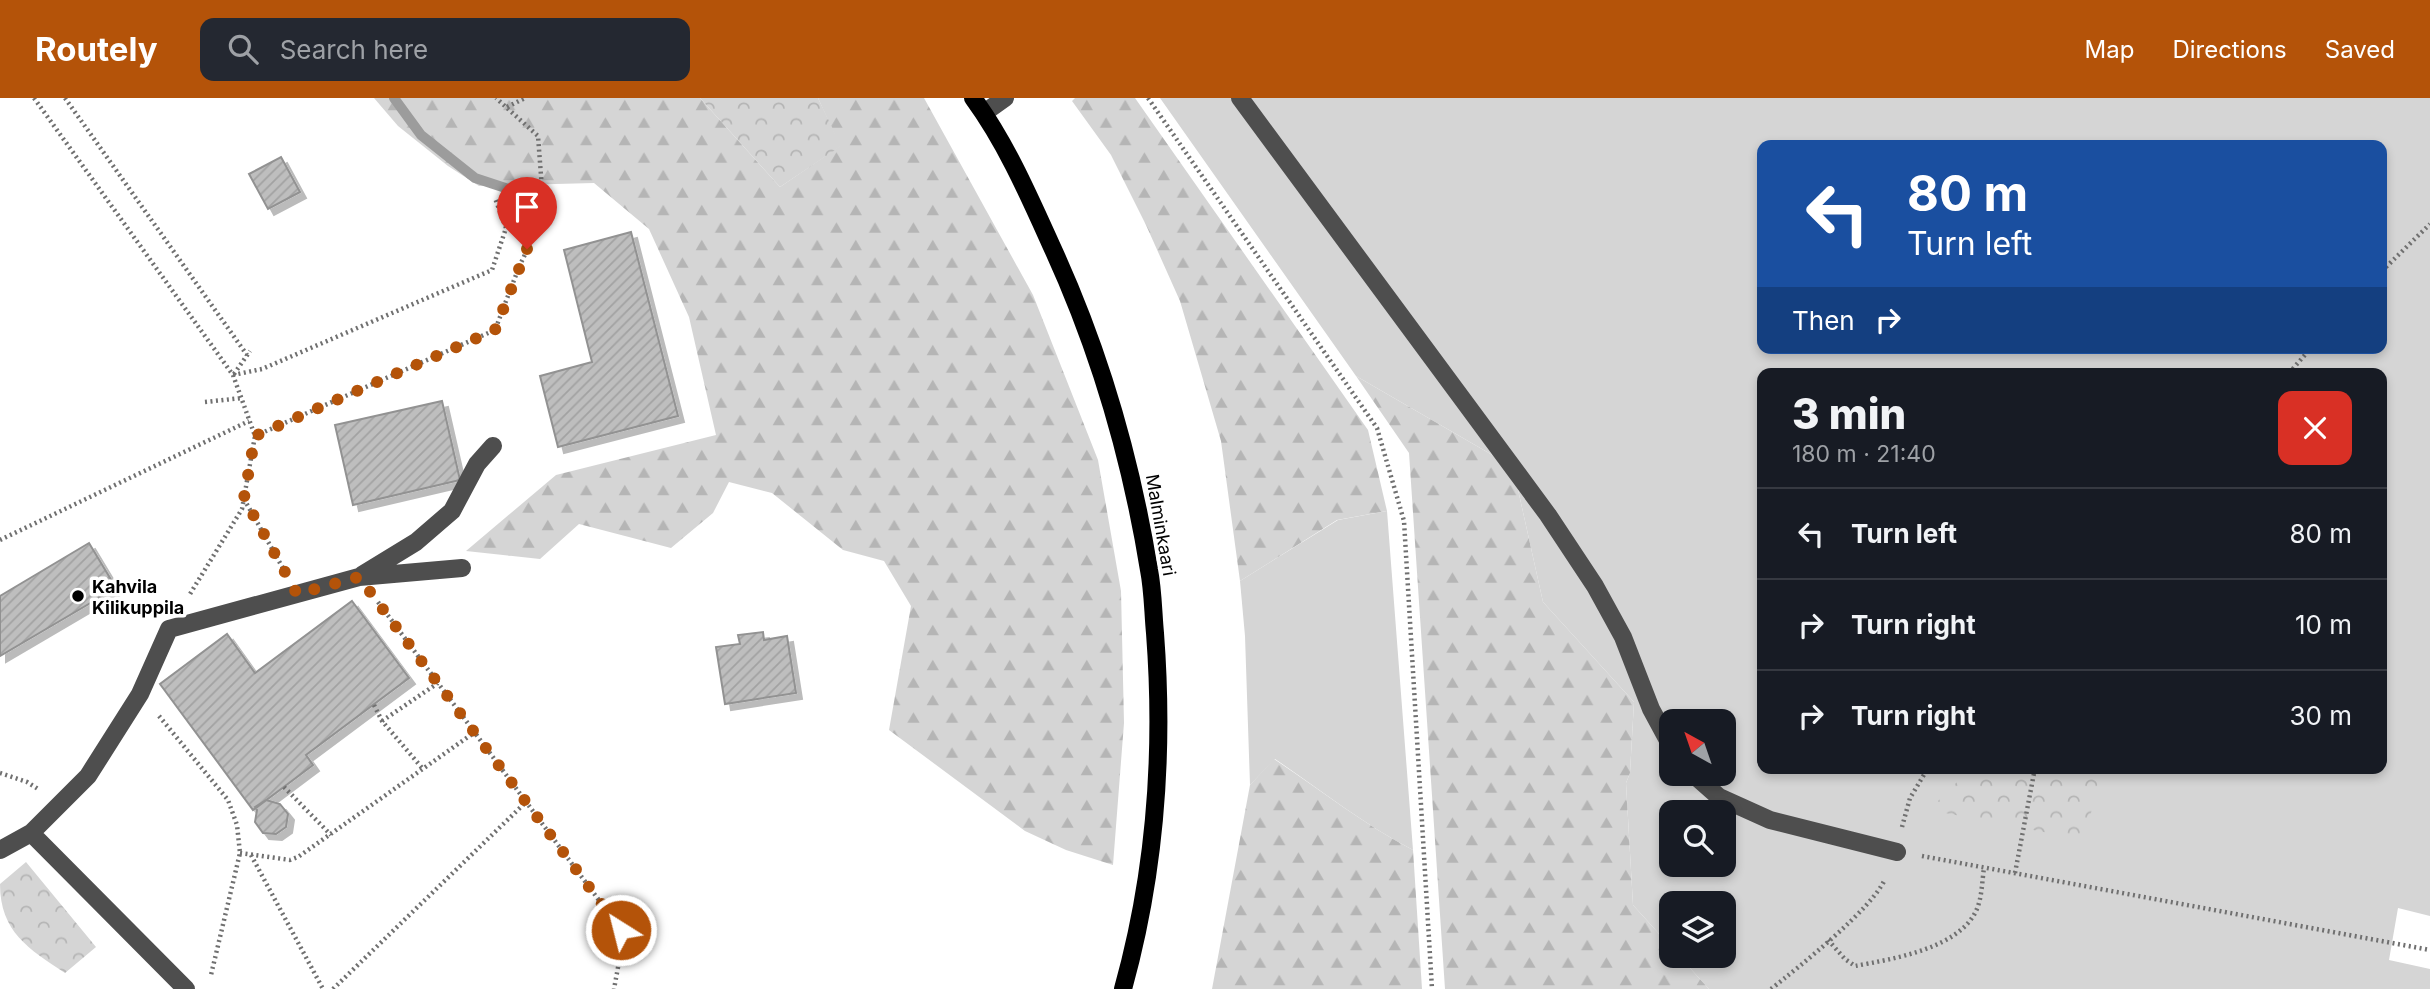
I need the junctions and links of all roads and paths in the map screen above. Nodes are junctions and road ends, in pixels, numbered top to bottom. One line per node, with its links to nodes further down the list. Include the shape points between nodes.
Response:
1 (34, 98): 16 (path)
2 (65, 98): 16 (path, via 248,353)
3 (496, 98): 9 (path)
4 (525, 98): 9 (path)
5 (973, 98): 10 (main road, Malminkaari)
6 (1005, 98): 10 (lane)
7 (1148, 98): 58 (path, via 1377,428 1404,522)
8 (1240, 98): 32 (lane, via 1548,515 1623,637)
9 (507, 107): 20 (path, via 538,136 544,215 495,330)
10 (984, 113): 57 (main road, Malminkaari, via 1071,287 1129,467 1150,572 1158,747 1143,903)
11 (495, 198): 16 (path, via 506,228 492,270 261,369)
12 (2430, 224): 13 (path)
13 (2387, 266)
14 (2305, 354): 15 (path)
15 (2293, 368)
16 (233, 375): 17 (path)
17 (242, 398): 18 (path); 19 (path)
18 (205, 402)
19 (249, 421): 20 (path); 23 (path)
20 (255, 436): 22 (path)
21 (493, 446): 25 (lane, via 477,464 452,511 416,542)
22 (244, 498): 26 (path); 27 (path, via 242,509)
23 (0, 540)
24 (462, 568): 25 (lane)
25 (359, 577): 26 (lane); 28 (path)
26 (297, 594): 27 (lane)
27 (169, 629): 29 (lane)
28 (438, 683): 31 (path); 33 (path)
29 (140, 694): 41 (lane, via 88,776); 46 (path, via 228,800)
30 (374, 705): 31 (path)
31 (382, 721): 34 (path)
32 (1659, 724)
33 (475, 733): 34 (path); 40 (path)
34 (422, 769): 43 (path)
35 (0, 773): 41 (path, via 27,782 48,796)
36 (1924, 774): 45 (path, via 1910,798)
37 (2034, 774): 49 (path)
38 (1707, 786): 45 (lane, via 1719,797 1770,820)
39 (284, 787): 43 (path)
40 (526, 801): 55 (path); 56 (path, via 621,930)
41 (54, 810): 42 (lane)
42 (31, 833): 44 (lane); 53 (lane)
43 (331, 835): 47 (path, via 290,860)
44 (0, 849)
45 (1897, 852): 48 (path); 50 (path, via 1882,886)
46 (240, 853): 47 (path); 52 (path)
47 (251, 855): 54 (path)
48 (1984, 868): 49 (path); 50 (path, via 1977,910 1966,926 1942,942 1901,958 1855,966)
49 (2015, 873): 51 (path)
50 (1828, 940): 59 (path)
51 (2430, 950)
52 (209, 980)
53 (186, 989)
54 (323, 989)
55 (333, 989)
56 (614, 989)
57 (1123, 989)
58 (1432, 989)
59 (1771, 989)

